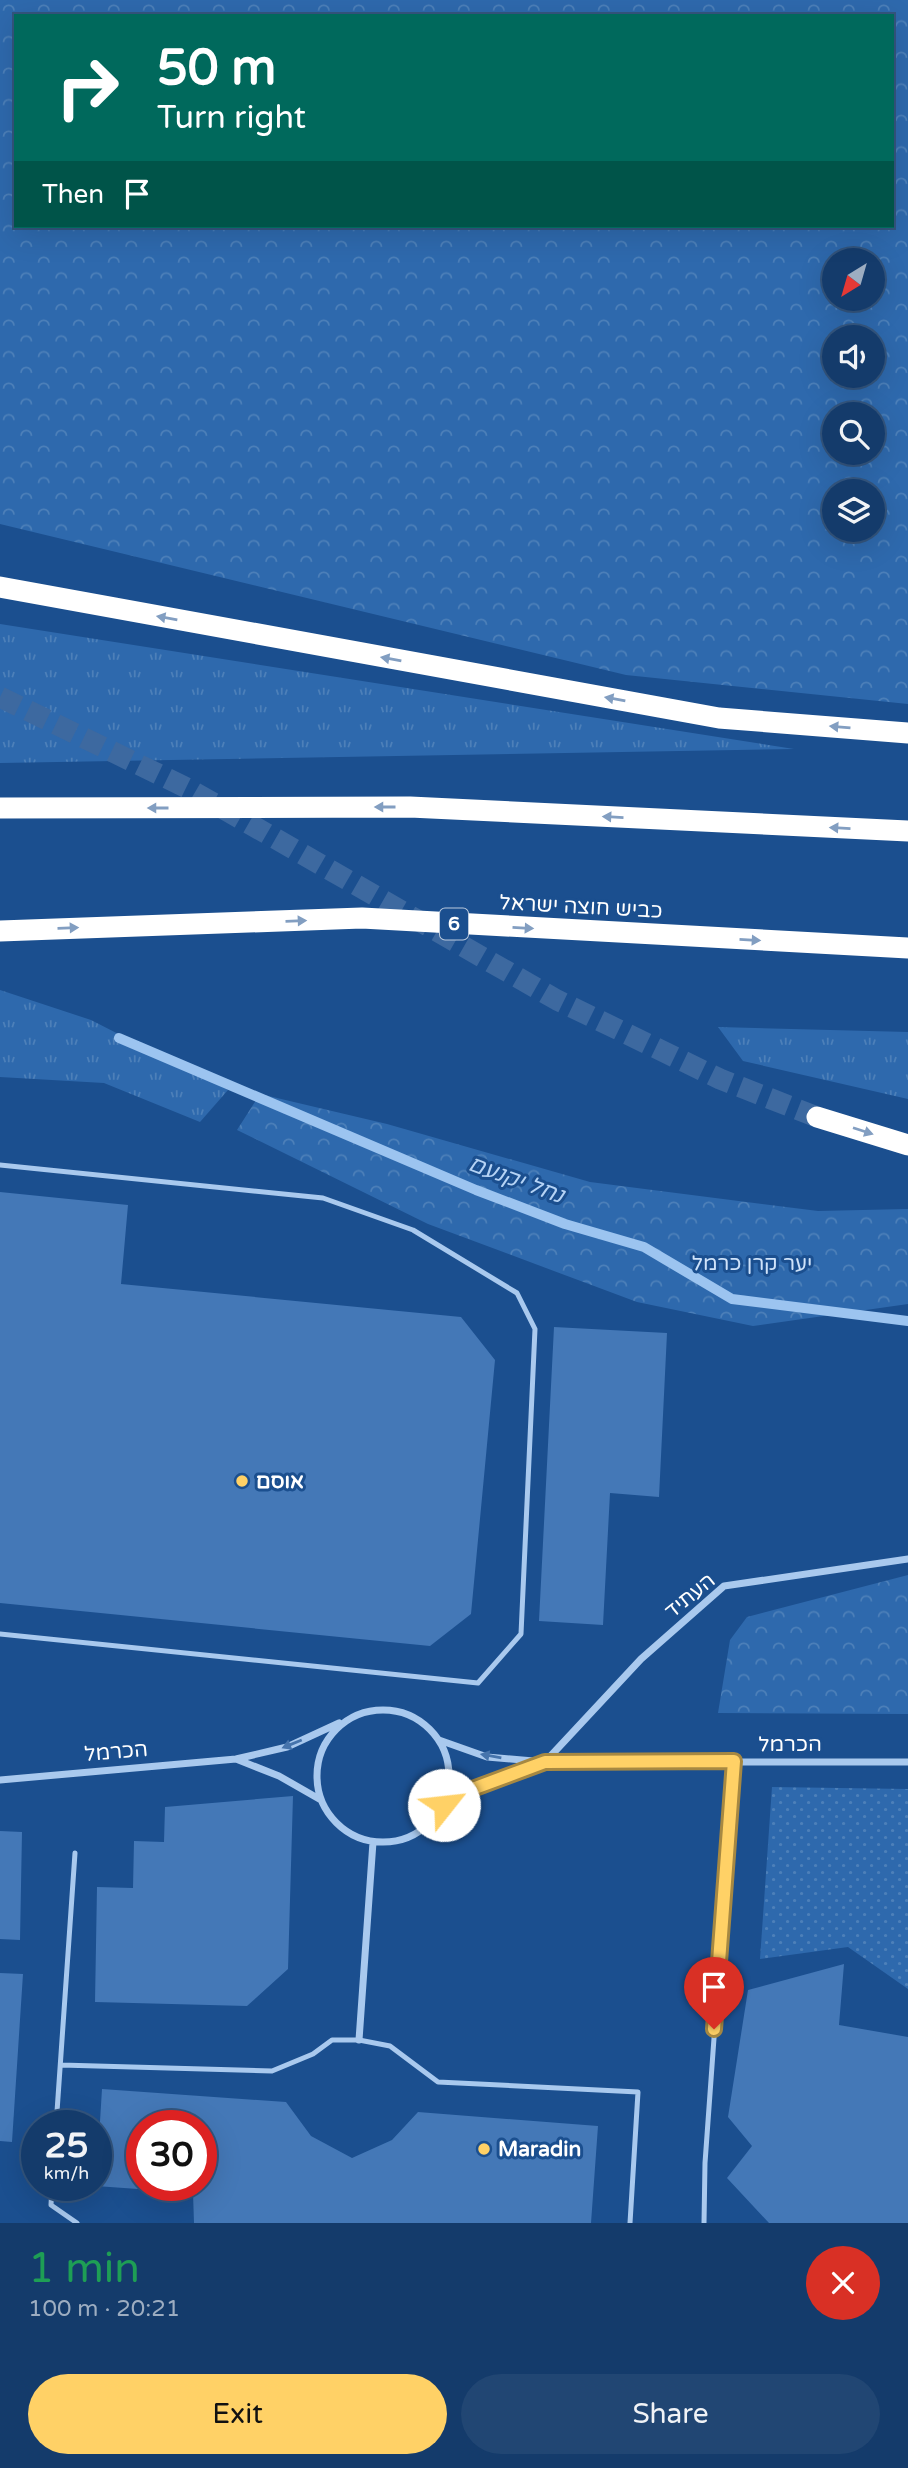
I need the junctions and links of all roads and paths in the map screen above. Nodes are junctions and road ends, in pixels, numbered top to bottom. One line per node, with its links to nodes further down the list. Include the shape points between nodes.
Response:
1 (0, 587): 2 (highway, one-way to 1, via 719,718)
2 (908, 733)
3 (0, 808): 4 (highway, one-way to 3, via 410,807)
4 (908, 831)
5 (0, 931): 6 (highway, כביש חוצה ישראל / 6, one-way to 6, via 362,918)
6 (908, 948)
7 (817, 1117): 8 (highway, one-way to 8)
8 (908, 1145)
9 (0, 1165): 11 (lane, via 323,1198 413,1230 517,1293 534,1329 521,1634 478,1683)
10 (908, 1559): 16 (street, העתיד, via 724,1586 641,1659)
11 (0, 1634)
12 (346, 1720): 13 (street, via 367,1711 403,1712 424,1723); 14 (street, הכרמל, one-way to 14, via 287,1747); 19 (street, via 329,1736 320,1755 316,1777)
13 (439, 1740): 16 (street, הכרמל, one-way to 13, via 487,1757); 20 (street, via 450,1783)
14 (236, 1759): 18 (street, הכרמל); 19 (street, הכרמל)
15 (734, 1761): 16 (street, הכרמל); 17 (street, הכרמל); 29 (lane)
16 (545, 1762): 20 (street, הכרמל, via 467,1791)
17 (908, 1762)
18 (0, 1780)
19 (321, 1800): 21 (street, via 333,1820 351,1835)
20 (444, 1805): 21 (street, via 431,1824 412,1837)
21 (373, 1842): 23 (street)
22 (75, 1853): 24 (lane)
23 (359, 2040): 24 (lane, via 332,2040 313,2054 272,2071); 28 (lane, via 390,2046 438,2082 638,2092)
24 (61, 2066): 25 (lane)
25 (57, 2110)
26 (51, 2201): 27 (lane)
27 (77, 2223)
28 (630, 2223)
29 (704, 2223)

